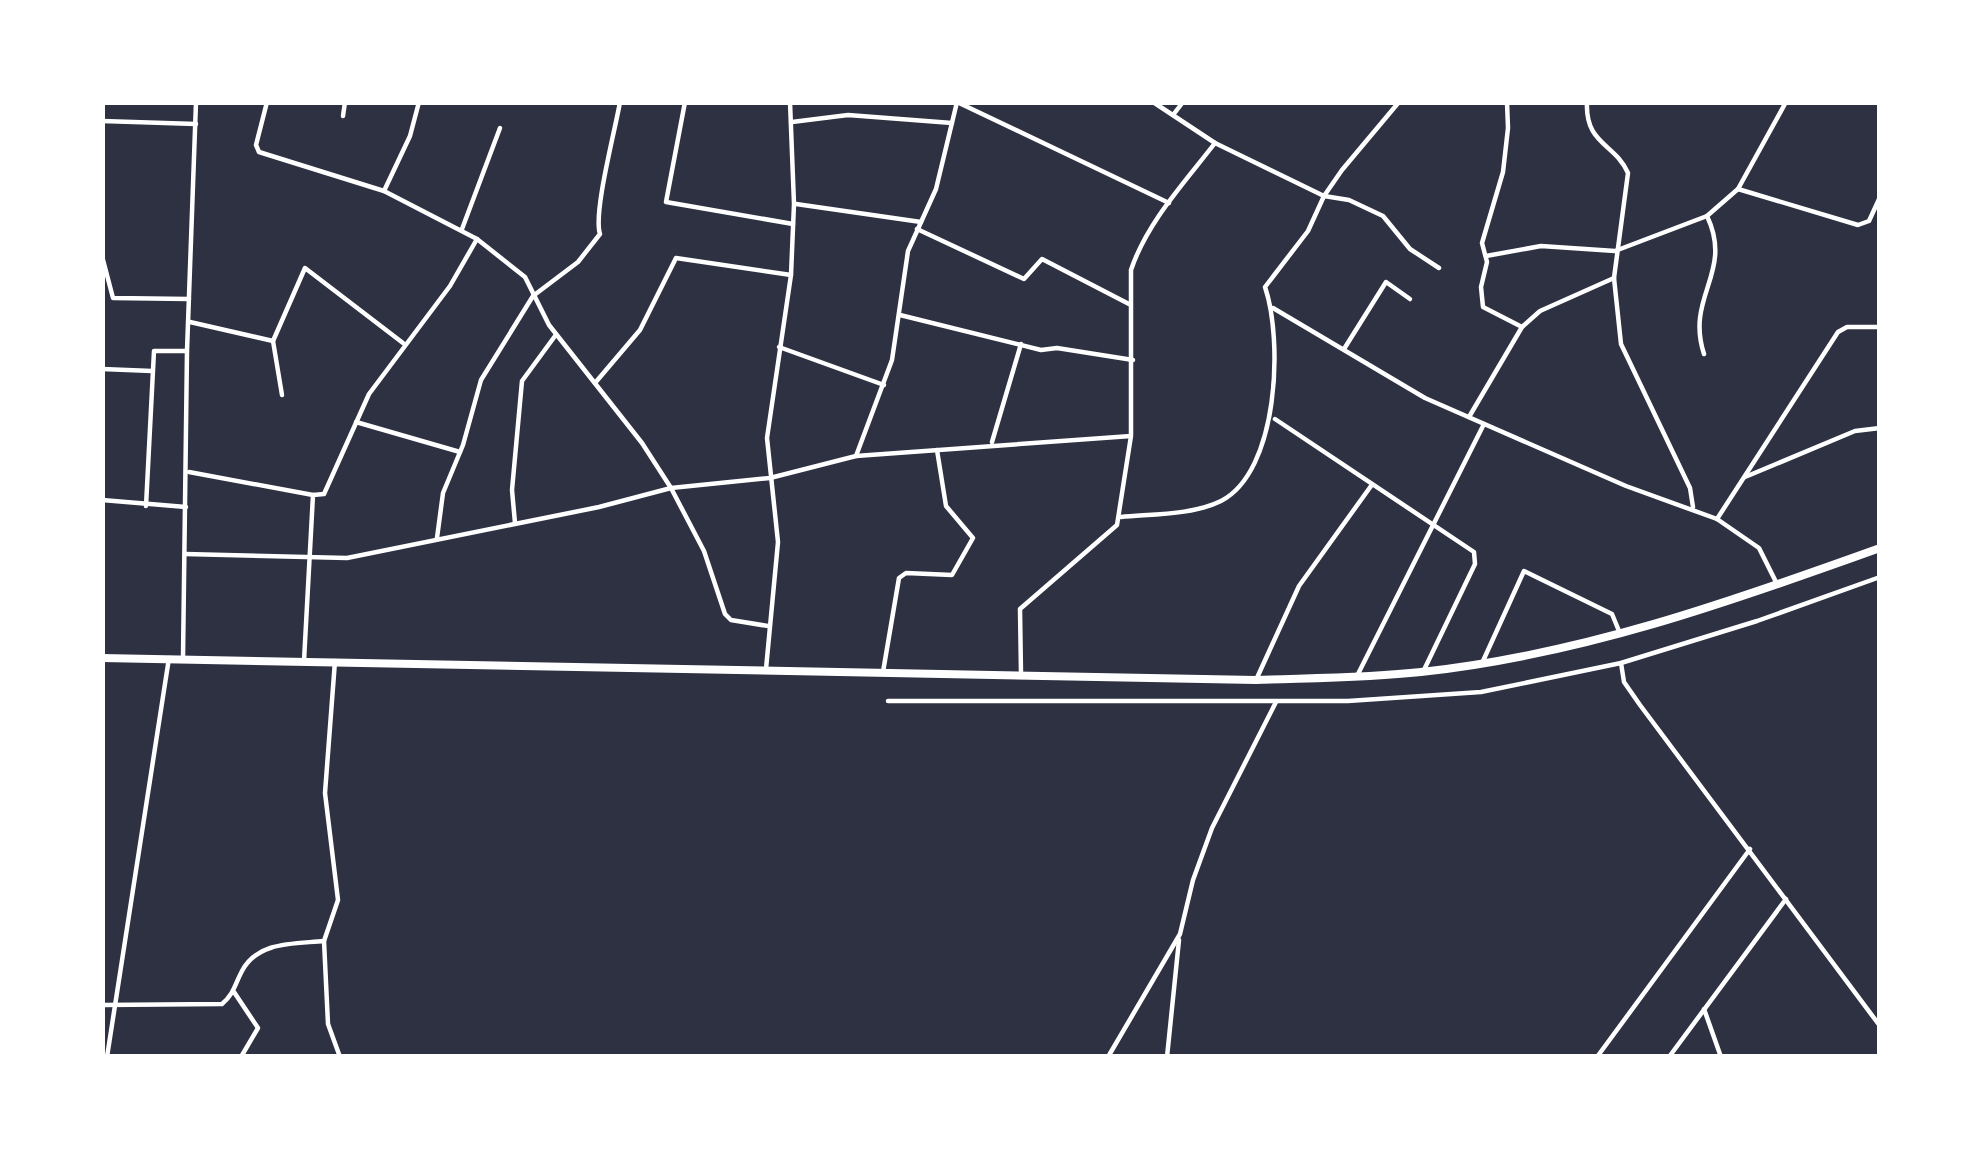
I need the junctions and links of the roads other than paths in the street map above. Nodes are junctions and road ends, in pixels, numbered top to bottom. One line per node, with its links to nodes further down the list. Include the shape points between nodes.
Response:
1 (196, 102): 21 (street)
2 (267, 102): 25 (street, via 259,152)
3 (345, 102): 17 (street)
4 (419, 102): 25 (street)
5 (620, 102): 41 (street, via 595,220 600,233 578,262)
6 (685, 102): 31 (street, via 666,202)
7 (790, 102): 19 (street)
8 (957, 102): 15 (street); 20 (street)
9 (1153, 102): 16 (street)
10 (1183, 102): 16 (street)
11 (1399, 102): 26 (street)
12 (1507, 102): 37 (street)
13 (1587, 102): 35 (street, via 1592,131 1628,173)
14 (1786, 102): 24 (street)
15 (974, 105): 28 (street)
16 (1173, 115): 23 (street)
17 (343, 116)
18 (102, 121): 21 (street)
19 (792, 122): 20 (street, via 848,115); 29 (street)
20 (952, 123): 32 (street)
21 (196, 124): 42 (street)
22 (500, 128): 33 (street)
23 (1215, 143): 26 (street); 28 (street)
24 (1738, 188): 27 (street, via 1858,225); 30 (street)
25 (384, 191): 33 (street)
26 (1324, 196): 38 (street, via 1383,216); 45 (street, via 1265,287)
27 (1880, 197)
28 (1168, 202): 44 (street, via 1138,251)
29 (794, 204): 31 (street); 32 (street)
30 (1707, 216): 35 (street); 57 (street, via 1718,252 1697,320)
31 (793, 224): 39 (street)
32 (919, 225): 44 (street, via 1024,279 1042,259); 46 (street)
33 (461, 230): 34 (street)
34 (477, 239): 41 (street, via 519,269); 52 (street)
35 (1615, 251): 37 (street, via 1541,246); 40 (street)
36 (102, 256): 42 (street, via 113,298)
37 (1486, 256): 48 (street, via 1481,304)
38 (1438, 268)
39 (791, 275): 54 (street); 61 (street, via 676,258 640,330)
40 (1614, 278): 48 (street); 83 (street, via 1627,362 1690,488)
41 (533, 296): 50 (street); 72 (street, via 476,389)
42 (191, 299): 47 (street)
43 (1411, 299): 55 (street, via 1386,282)
44 (1129, 304): 58 (street)
45 (1273, 308): 55 (street); 64 (street)
46 (899, 315): 53 (street); 62 (street)
47 (190, 322): 51 (street); 56 (street)
48 (1522, 327): 65 (street)
49 (1880, 327): 75 (street, via 1838,332)
50 (556, 334): 61 (street); 86 (street, via 522,381)
51 (273, 341): 52 (street, via 304,268); 63 (street)
52 (404, 344): 66 (street)
53 (1021, 344): 58 (street); 70 (street)
54 (779, 347): 62 (street); 76 (street)
55 (1343, 350): 65 (street)
56 (188, 351): 60 (street, via 154,349); 74 (street)
57 (1704, 354)
58 (1133, 360): 69 (street)
59 (102, 370): 60 (street)
60 (152, 370): 81 (street)
61 (595, 383): 78 (street)
62 (884, 385): 73 (street)
63 (282, 395)
64 (1272, 417): 77 (street); 84 (street, via 1250,470 1225,500)
65 (1469, 417): 67 (street)
66 (356, 422): 72 (street); 79 (street, via 324,494)
67 (1484, 424): 83 (street); 87 (street)
68 (1880, 428): 75 (street, via 1856,430)
69 (1131, 436): 70 (street); 84 (street)
70 (991, 443): 71 (street)
71 (938, 450): 73 (street); 104 (street, via 946,506 973,538 952,575 899,578)
72 (460, 452): 88 (street)
73 (856, 456): 76 (street)
74 (187, 472): 79 (street); 82 (street)
75 (1744, 477): 85 (street)
76 (770, 478): 78 (street); 94 (street, via 778,542)
77 (1371, 486): 87 (street); 108 (street, via 1299,586)
78 (671, 488): 86 (street); 94 (street, via 728,618)
79 (313, 495): 91 (street)
80 (102, 500): 81 (street)
81 (146, 506): 82 (street)
82 (186, 507): 90 (street)
83 (1693, 510): 85 (street)
84 (1121, 517): 106 (street, via 1020,609)
85 (1717, 519): 93 (street, via 1759,548)
86 (515, 523): 88 (street)
87 (1434, 524): 105 (street, via 1477,558); 107 (street)
88 (436, 541): 91 (street)
89 (1880, 548): 93 (highway)
90 (184, 554): 91 (street); 98 (street)
91 (308, 559): 99 (street)
92 (1880, 577): 102 (street)
93 (1777, 585): 95 (highway)
94 (768, 626): 103 (street)
95 (1619, 635): 101 (highway); 101 (street, via 1612,614 1524,571)
96 (102, 658): 97 (highway)
97 (169, 658): 98 (highway); 117 (street)
98 (183, 658): 99 (highway)
99 (304, 661): 100 (highway)
100 (335, 661): 103 (highway); 114 (street, via 325,793 338,900)
101 (1483, 661): 105 (highway)
102 (1621, 663): 110 (street, via 1481,692); 111 (street, via 1624,682)
103 (766, 670): 104 (highway)
104 (883, 672): 106 (highway)
105 (1424, 672): 107 (highway)
106 (1021, 676): 108 (highway)
107 (1357, 676): 108 (highway)
108 (1256, 680)
109 (888, 701): 110 (street)
110 (1276, 702): 113 (street, via 1212,829)
111 (1750, 849): 112 (street); 125 (street)
112 (1786, 899): 118 (street); 119 (street)
113 (1180, 934): 123 (street); 124 (street)
114 (323, 941): 115 (street, via 265,949); 122 (street, via 328,1024)
115 (233, 992): 117 (street, via 222,1004); 121 (street, via 258,1028)
116 (102, 1005): 117 (street)
117 (116, 1006): 120 (street)
118 (1704, 1009): 126 (street); 127 (street)
119 (1880, 1026)
120 (107, 1057)
121 (241, 1057)
122 (340, 1057)
123 (1108, 1057)
124 (1167, 1057)
125 (1597, 1057)
126 (1669, 1057)
127 (1721, 1057)

